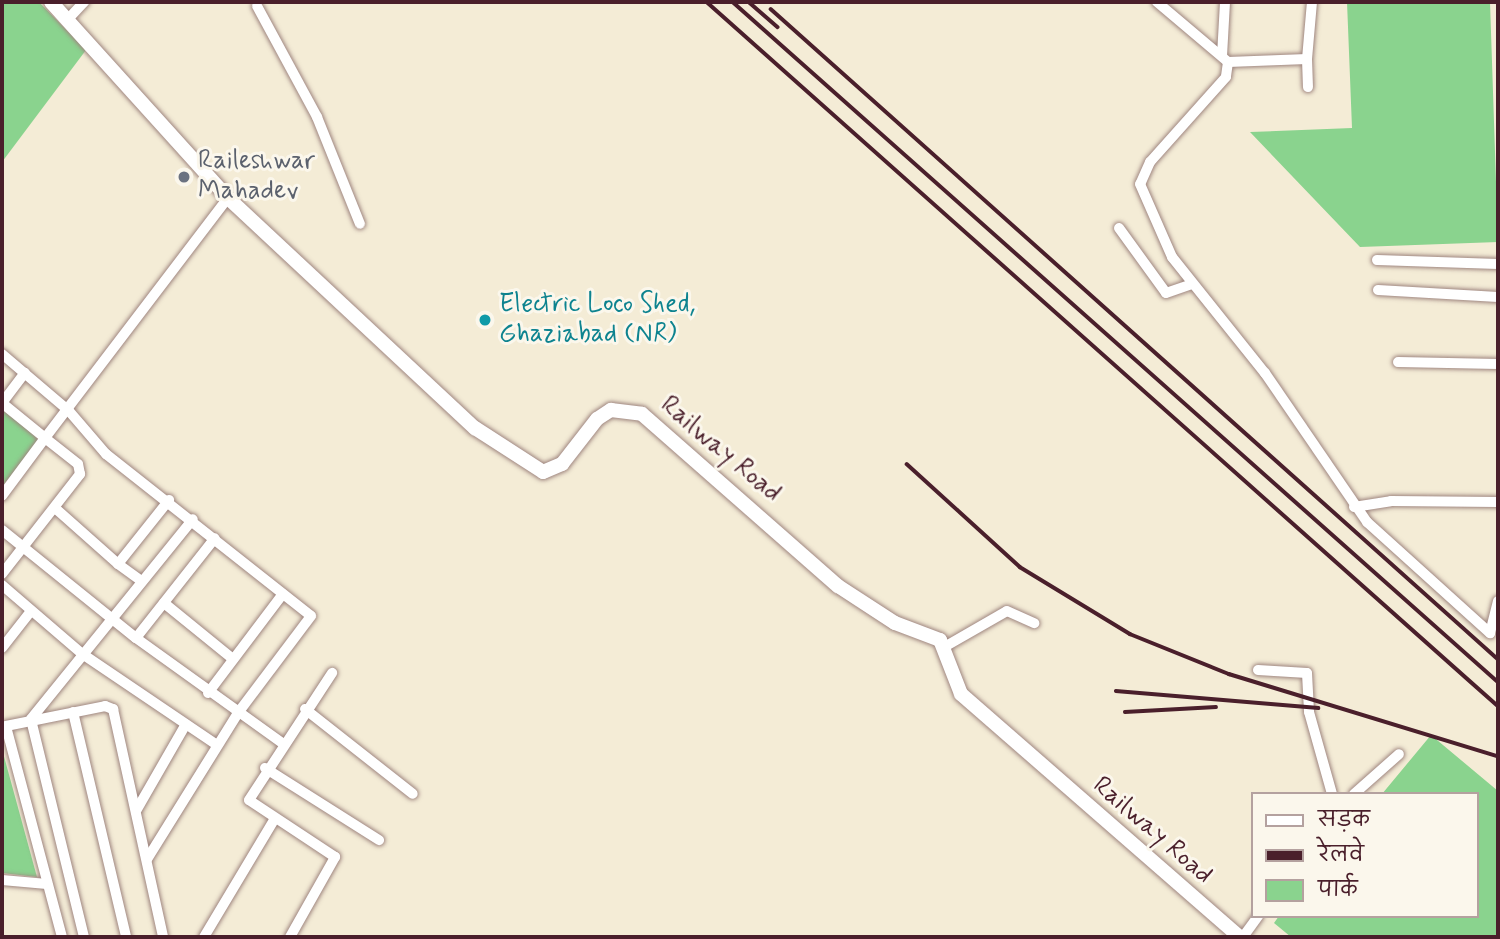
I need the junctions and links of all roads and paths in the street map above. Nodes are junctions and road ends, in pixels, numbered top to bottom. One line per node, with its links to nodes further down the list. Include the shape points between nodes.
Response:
1 (51, 2): 7 (street, Railway Road)
2 (84, 2): 7 (street)
3 (1157, 2): 8 (street)
4 (1225, 2): 8 (street)
5 (1311, 2): 9 (street)
6 (257, 6): 12 (street, via 317,117)
7 (70, 17): 11 (street, Railway Road)
8 (1225, 59): 9 (street); 16 (street, via 1226,77 1150,162 1140,184 1154,226)
9 (1307, 59): 10 (street)
10 (1308, 87)
11 (229, 198): 24 (street); 47 (street, Railway Road, via 421,382 530,467 543,472 562,464 578,439 611,410 642,414 838,586)
12 (360, 224)
13 (1119, 228): 16 (street, via 1166,293)
14 (1377, 260): 15 (street)
15 (1498, 264)
16 (1192, 284): 29 (street, via 1303,426)
17 (1377, 290): 18 (street)
18 (1498, 296)
19 (2, 354): 22 (street)
20 (1398, 362): 21 (street)
21 (1498, 364)
22 (25, 373): 23 (street); 24 (street)
23 (2, 403): 25 (street)
24 (69, 411): 25 (street); 27 (street, via 106,454)
25 (46, 438): 26 (street); 30 (street, via 81,468)
26 (2, 495)
27 (169, 500): 31 (street); 35 (street)
28 (1498, 502): 29 (street, via 1391,501)
29 (1354, 507): 45 (street, via 1414,569 1490,632)
30 (55, 508): 34 (street); 35 (street)
31 (193, 519): 33 (street); 37 (street)
32 (2, 530): 34 (street)
33 (215, 538): 39 (street); 41 (street)
34 (23, 548): 36 (street); 43 (street)
35 (118, 564): 37 (street)
36 (2, 575)
37 (141, 581): 43 (street)
38 (2, 585): 42 (street)
39 (284, 594): 50 (street); 56 (street, via 309,611 310,621)
40 (1498, 601): 45 (street)
41 (164, 603): 46 (street); 50 (street)
42 (31, 611): 48 (street); 49 (street)
43 (110, 617): 46 (street); 49 (street)
44 (1034, 623): 47 (street, via 1007,611)
45 (1495, 629)
46 (136, 638): 53 (street)
47 (946, 646): 80 (street, Railway Road, via 961,694)
48 (2, 648)
49 (81, 653): 57 (street); 58 (street)
50 (233, 659): 53 (street)
51 (1258, 670): 64 (street, via 1307,673 1308,706)
52 (332, 673): 54 (street)
53 (208, 693): 56 (street)
54 (305, 709): 60 (street); 66 (street)
55 (73, 712): 57 (street); 67 (street, via 113,709); 76 (street)
56 (238, 713): 60 (street); 61 (street)
57 (31, 719): 59 (street); 75 (street)
58 (186, 724): 61 (street); 67 (street)
59 (3, 727): 72 (street)
60 (282, 743): 63 (street)
61 (217, 745): 70 (street)
62 (1399, 754): 65 (street)
63 (265, 768): 68 (street, via 249,804); 69 (street)
64 (1331, 792)
65 (1356, 792)
66 (413, 794)
67 (136, 811): 70 (street)
68 (274, 820): 78 (street); 79 (street, via 335,857)
69 (379, 840)
70 (147, 859): 77 (street)
71 (2, 880): 72 (street)
72 (47, 884): 74 (street)
73 (1256, 918): 80 (street)
74 (62, 937)
75 (84, 937)
76 (126, 937)
77 (163, 937)
78 (204, 937)
79 (290, 937)
80 (1241, 937)

